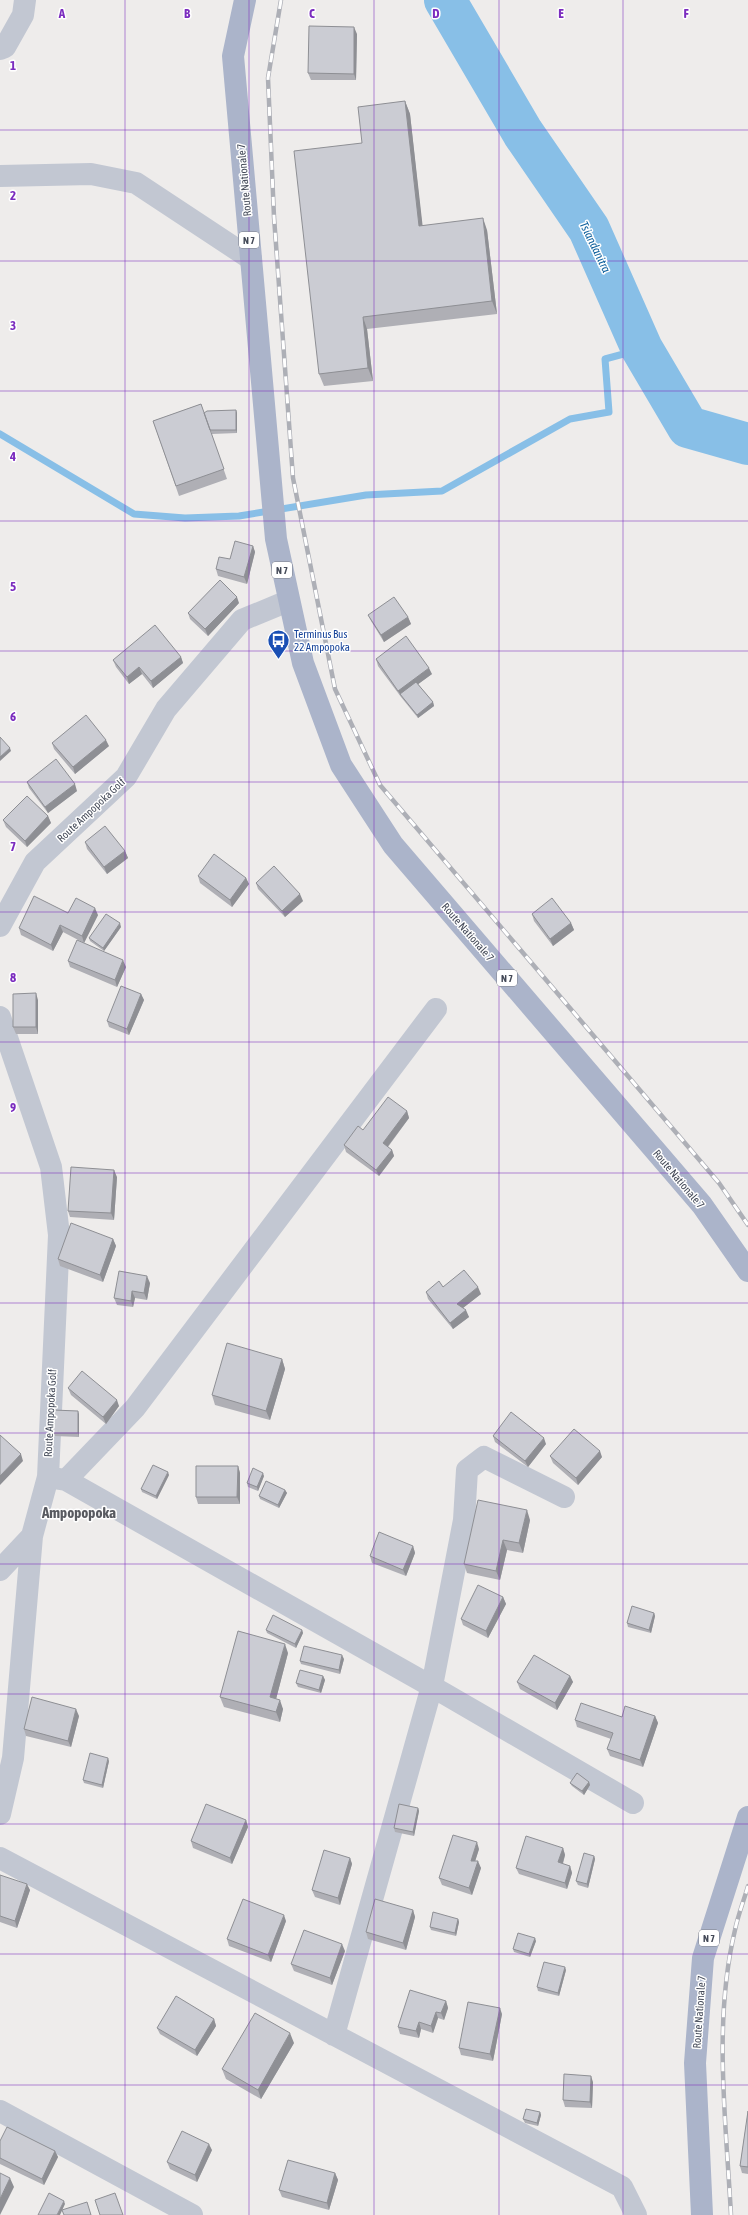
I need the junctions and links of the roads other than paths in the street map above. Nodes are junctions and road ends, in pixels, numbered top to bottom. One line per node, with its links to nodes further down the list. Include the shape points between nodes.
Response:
1 (25, 0): 3 (street, via 23,15 5,46)
2 (245, 0): 5 (main road, Route Nationale 7 / N 7, via 233,56)
3 (0, 49)
4 (0, 176): 5 (street, via 91,174 136,183)
5 (251, 259): 6 (main road, Route Nationale 7 / N 7, via 276,538)
6 (288, 601): 7 (street, Route Ampopoka Golf, via 242,620 166,709 126,777 35,862); 10 (main road, Route Nationale 7 / N 7, via 303,663 342,765 393,845 702,1205)
7 (0, 926)
8 (436, 1009): 11 (street, via 135,1408)
9 (0, 1017): 11 (street, Route Ampopoka Golf, via 51,1167 59,1235)
10 (748, 1271)
11 (57, 1478): 13 (street, Route Ampopoka Golf); 15 (street)
12 (564, 1497): 15 (street, via 484,1457 467,1470 464,1520)
13 (32, 1536): 14 (street); 17 (street, Route Ampopoka Golf, via 13,1758)
14 (0, 1570)
15 (432, 1686): 16 (street); 20 (street)
16 (633, 1803)
17 (0, 1814)
18 (748, 1817): 24 (main road, Route Nationale 7 / N 7, via 703,1958 695,2063)
19 (0, 1858): 20 (street)
20 (334, 2035): 23 (street, via 622,2187)
21 (0, 2111): 22 (street)
22 (192, 2215)
23 (636, 2215)
24 (702, 2215)

